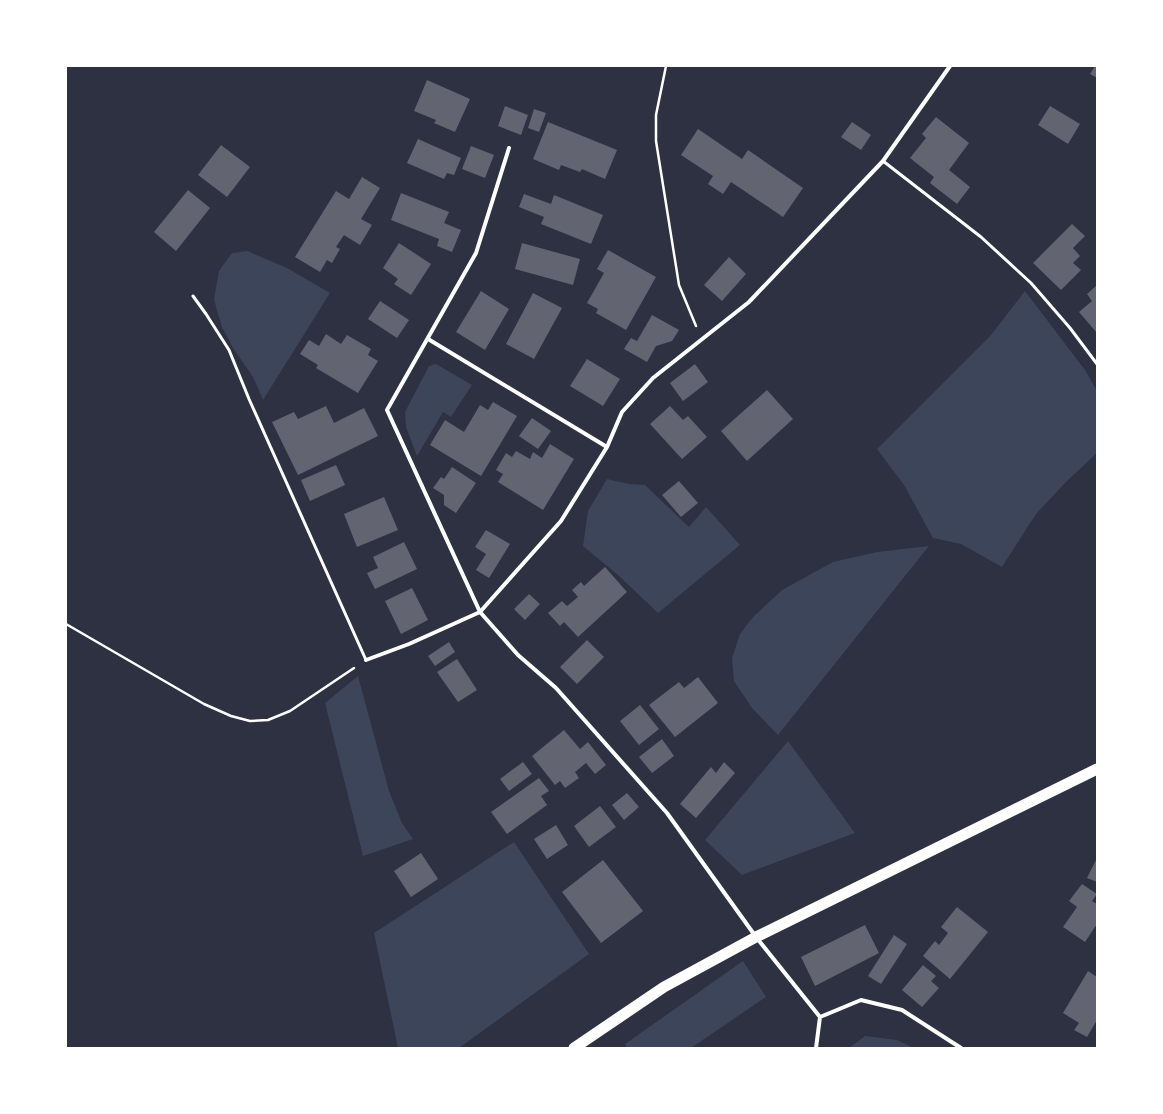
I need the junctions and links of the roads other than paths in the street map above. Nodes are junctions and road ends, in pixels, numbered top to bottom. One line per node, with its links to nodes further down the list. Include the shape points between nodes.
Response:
1 (950, 66): 3 (street)
2 (509, 148): 5 (street, via 476,253)
3 (883, 161): 6 (lane, via 981,237 1031,283); 7 (street, via 749,302 653,378 622,412)
4 (193, 296): 9 (lane, via 229,350)
5 (428, 339): 7 (street); 8 (street, via 387,410)
6 (1097, 364)
7 (607, 447): 8 (street, via 561,521)
8 (480, 612): 9 (street); 11 (street, via 518,655 556,688 667,813)
9 (366, 660)
10 (1097, 769): 11 (highway)
11 (756, 937): 12 (street); 13 (highway, via 664,987)
12 (820, 1017): 14 (street); 15 (street, via 861,1000 902,1010)
13 (574, 1048)
14 (816, 1048)
15 (961, 1048)

